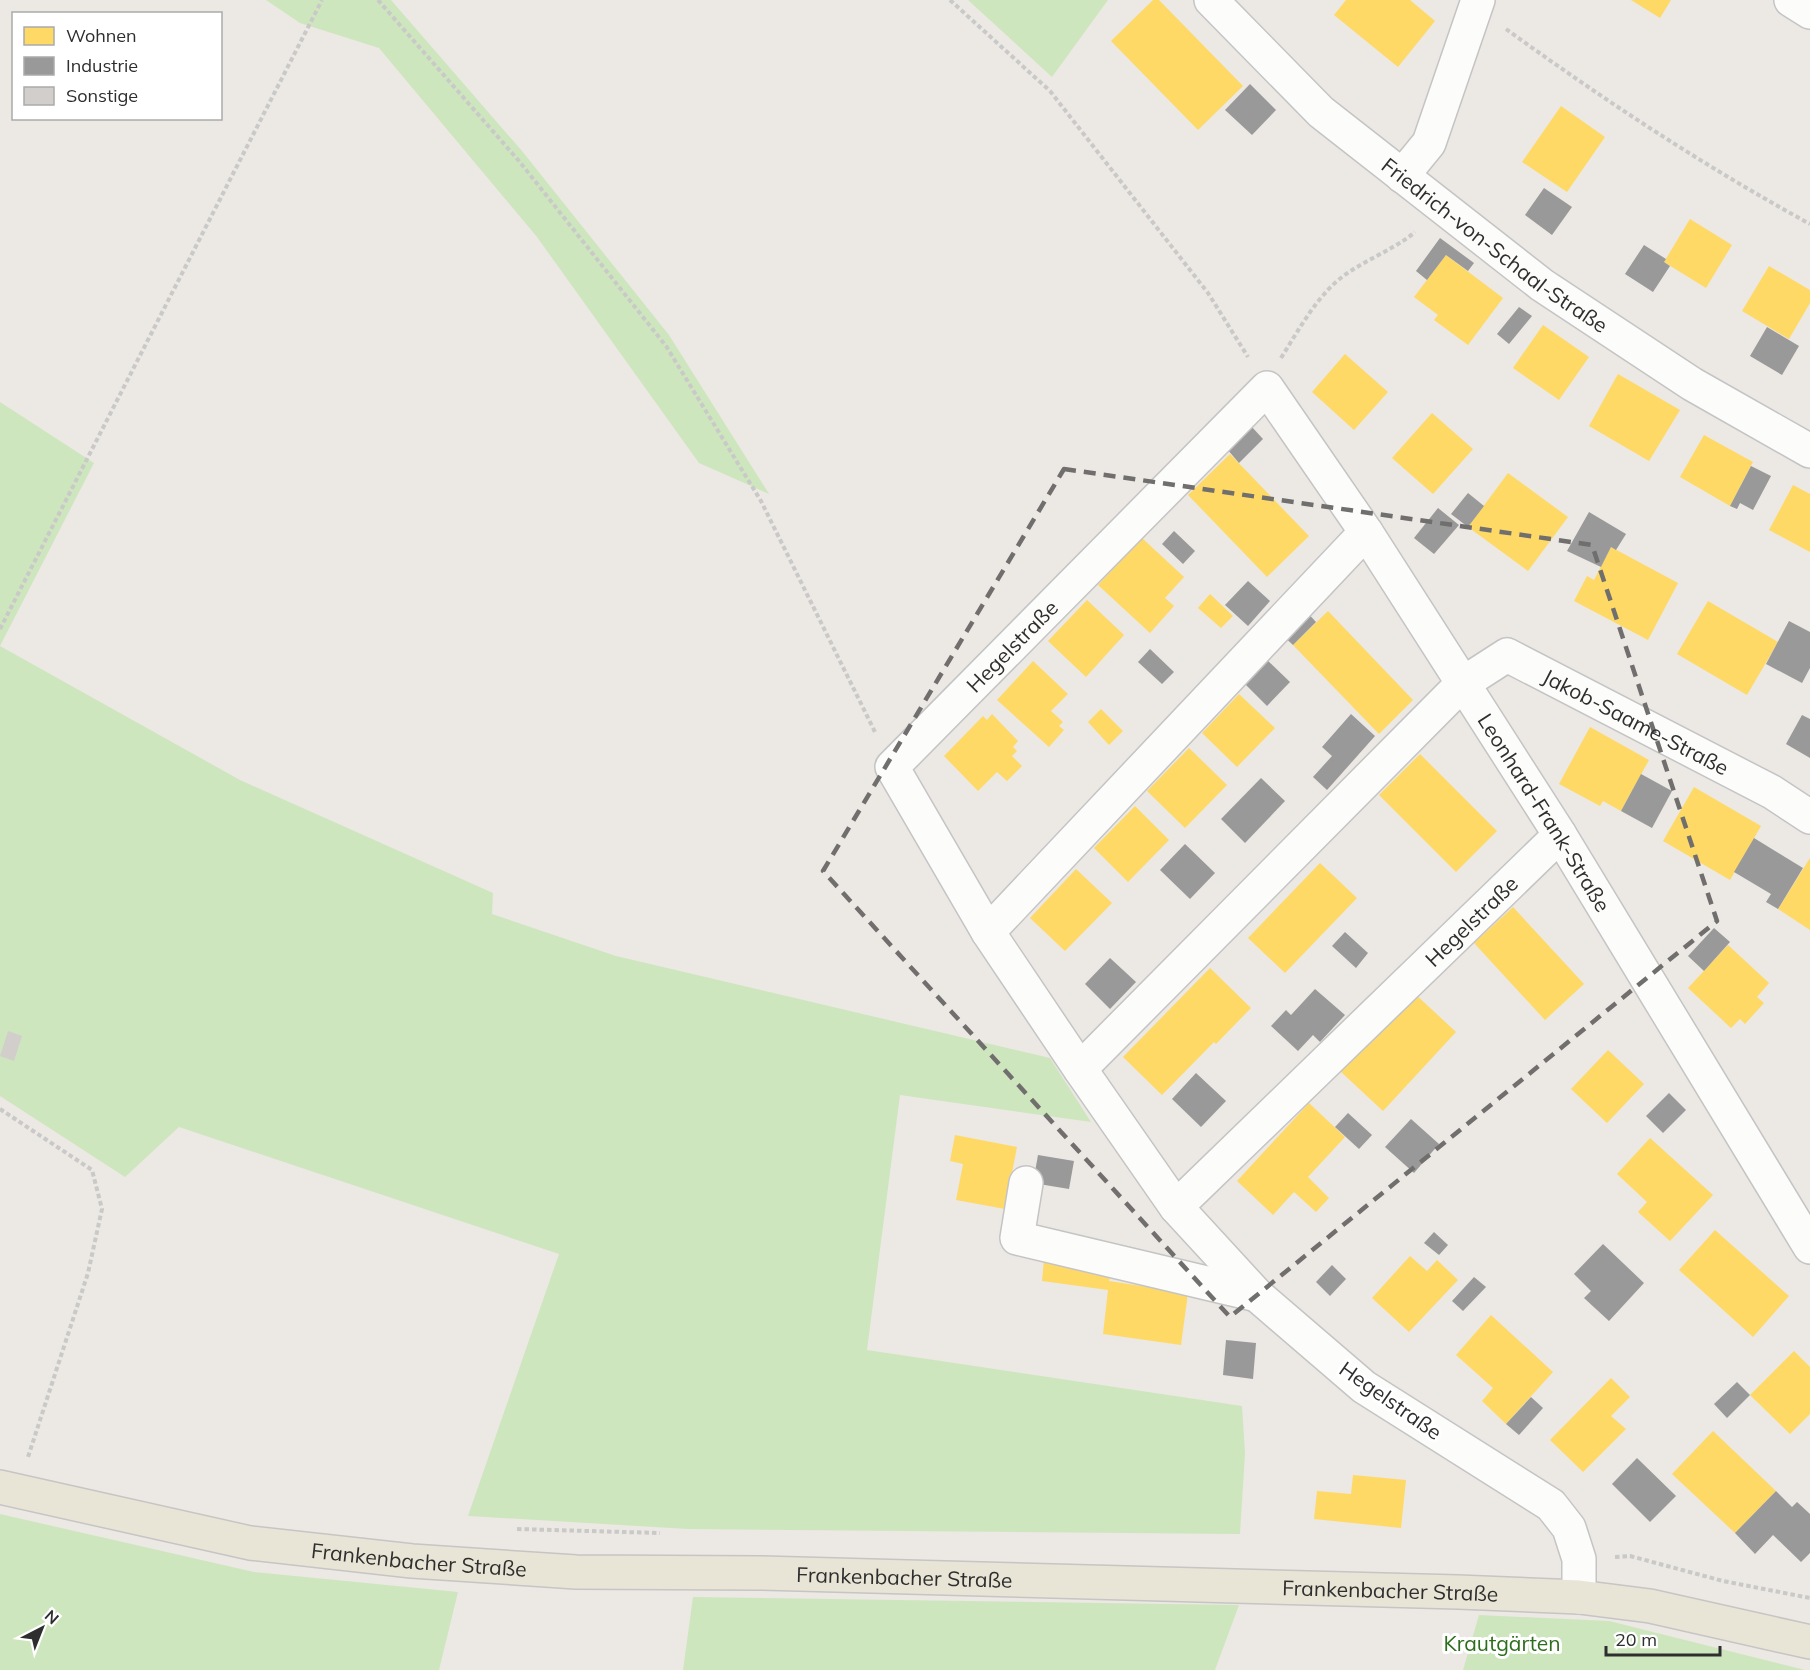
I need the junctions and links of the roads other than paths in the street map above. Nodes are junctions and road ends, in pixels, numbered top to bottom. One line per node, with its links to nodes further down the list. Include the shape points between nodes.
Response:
1 (1211, 0): 5 (street, Friedrich-von-Schaal-Straße, via 1322,112)
2 (1791, 0): 4 (street)
3 (1477, 4): 5 (street, via 1429,143)
4 (1810, 12)
5 (1402, 176): 7 (street, Friedrich-von-Schaal-Straße, via 1542,285 1692,384)
6 (1267, 388): 8 (street, Leonhard-Frank-Straße); 12 (street, Hegelstraße, via 892,766)
7 (1810, 451)
8 (1366, 532): 9 (street, Leonhard-Frank-Straße); 12 (street)
9 (1462, 684): 10 (street, Jakob-Saame-Straße, via 1507,655 1772,792); 11 (street, Leonhard-Frank-Straße); 13 (street)
10 (1810, 817)
11 (1560, 835): 15 (street, Hegelstraße); 16 (street, Leonhard-Frank-Straße)
12 (988, 932): 13 (street, Hegelstraße)
13 (1080, 1069): 15 (street, Hegelstraße)
14 (1026, 1184): 17 (street, via 1017,1238)
15 (1176, 1207): 17 (street, Hegelstraße)
16 (1810, 1247)
17 (1257, 1295): 19 (street, Hegelstraße, via 1364,1387 1551,1505 1569,1528 1579,1559)
18 (0, 1487): 19 (main road, Frankenbacher Straße, via 250,1543 576,1572)
19 (1579, 1597): 20 (main road, Frankenbacher Straße, via 1650,1606)
20 (1810, 1642)

